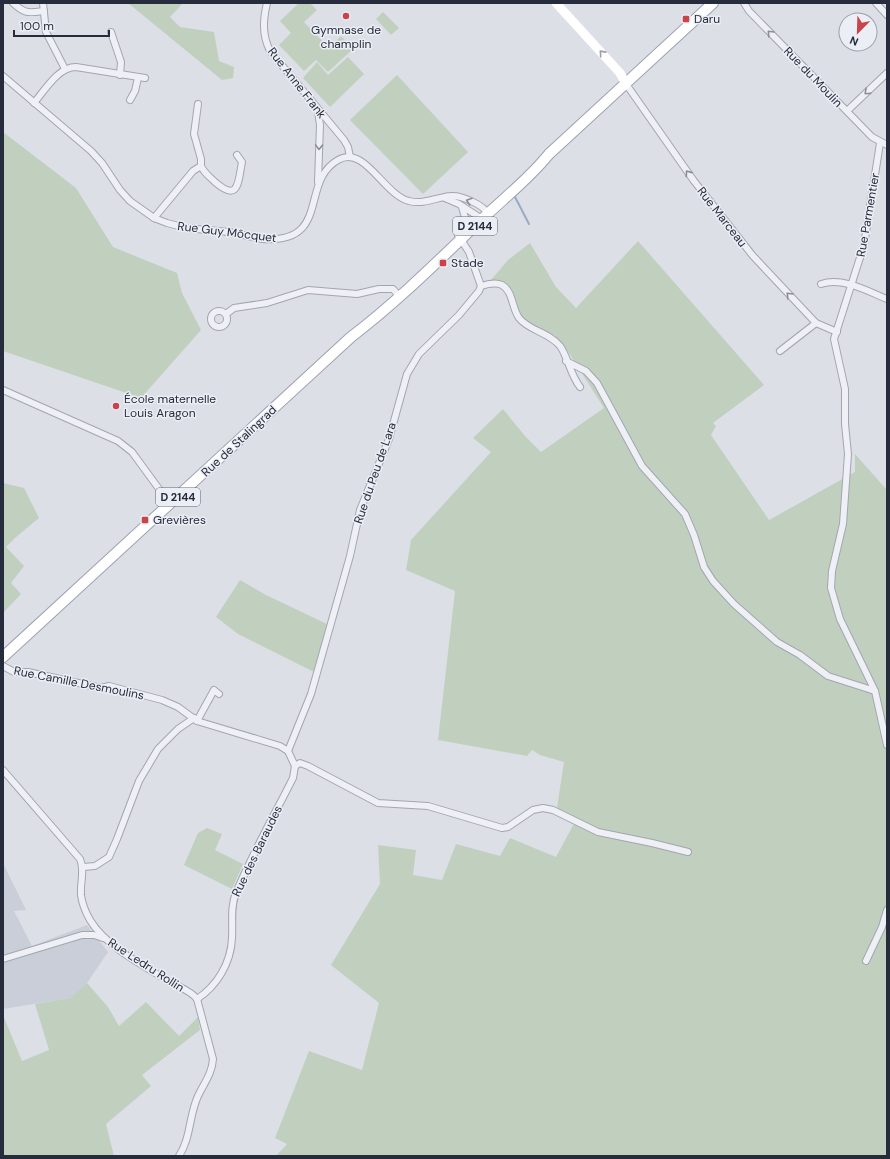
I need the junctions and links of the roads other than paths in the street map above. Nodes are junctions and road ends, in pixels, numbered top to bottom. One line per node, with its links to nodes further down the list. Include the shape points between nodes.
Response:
1 (13, 3): 8 (street, via 27,13)
2 (43, 3): 8 (street)
3 (267, 3): 21 (street, Rue Anne Frank, via 264,28 268,47)
4 (556, 3): 17 (street, one-way to 4, via 620,73)
5 (713, 3): 17 (main road, D 2144)
6 (744, 3): 22 (street, Rue du Moulin, one-way to 6)
7 (876, 3): 9 (street)
8 (44, 11): 11 (street, via 46,32)
9 (887, 15)
10 (111, 32): 13 (street, via 121,62)
11 (65, 69): 13 (street, via 76,67); 19 (street)
12 (887, 73): 22 (street, one-way to 22)
13 (120, 75): 15 (street)
14 (3, 76): 19 (street, Rue Guy Môcquet)
15 (138, 78): 16 (street); 18 (street)
16 (145, 78)
17 (623, 87): 31 (main road, D 2144, via 549,154 539,160); 40 (street, Rue Marceau, one-way to 17, via 758,261)
18 (130, 100)
19 (34, 103): 32 (street, Rue Guy Môcquet, via 102,163 130,201)
20 (198, 104): 27 (street, via 194,134)
21 (317, 110): 26 (street, Rue Anne Frank, via 344,140); 28 (street, one-way to 28, via 320,125)
22 (847, 111): 23 (street, Rue du Moulin)
23 (880, 143): 24 (street, Rue du Moulin); 35 (street, Rue Parmentier, via 864,245)
24 (887, 145)
25 (237, 155): 27 (street, via 242,162 238,184 231,192 226,191 203,171)
26 (350, 157): 28 (street, Rue Guy Môcquet, via 332,164 324,171); 29 (street, via 361,161 391,191 409,201)
27 (201, 166): 32 (street, via 193,171)
28 (318, 185): 32 (street, Rue Guy Môcquet, via 308,220 297,232 281,239 262,239 228,232 186,228)
29 (445, 198): 30 (street); 31 (street, one-way to 29, via 482,205 458,197)
30 (462, 207): 31 (street); 33 (street, via 466,220)
31 (483, 214): 33 (main road, D 2144)
32 (154, 218)
33 (461, 234): 36 (street); 37 (main road, D 2144)
34 (821, 284): 35 (street, via 829,281)
35 (852, 285): 38 (street); 41 (street, Rue Parmentier)
36 (481, 286): 43 (street, via 493,283 506,288 518,317 530,327 552,338 561,347); 53 (street, Rue du Peu de Lara, via 459,315 419,354 407,374 389,439 360,510 350,556 311,694)
37 (398, 294): 39 (street, via 393,289 357,294 308,290 267,303 234,308); 46 (main road, Rue de Stalingrad / D 2144, via 368,318 351,337)
38 (887, 299)
39 (226, 314)
40 (816, 323): 41 (street, Rue Marceau); 42 (street)
41 (837, 332): 49 (street, Rue Parmentier, via 835,344 845,388 848,454 843,524 832,571 832,588 840,619)
42 (780, 351)
43 (566, 361): 44 (street); 49 (street, via 586,371 597,383 642,466 685,514 704,567 734,604 777,642 828,676)
44 (580, 387)
45 (3, 390): 46 (street, via 118,441 132,452)
46 (170, 504): 47 (main road, Rue de Stalingrad / D 2144)
47 (3, 657)
48 (3, 666): 51 (street, Rue Camille Desmoulins, via 14,672 28,672 101,688 109,686 162,700)
49 (875, 691): 52 (street, Rue Parmentier)
50 (219, 694): 51 (street, via 214,690)
51 (196, 720): 53 (street, Rue Camille Desmoulins, via 268,740); 57 (street, via 178,729 158,749 139,781 109,857 95,866)
52 (887, 745)
53 (288, 751): 54 (street)
54 (295, 766): 56 (street, via 308,766 378,803 428,806 502,828 534,810 543,808 553,810 598,832); 62 (street, Rue des Baraudes, via 293,778 233,900 232,940 224,967 216,983)
55 (3, 770): 57 (street, via 76,853)
56 (688, 852)
57 (83, 867): 59 (street, Rue Ledru Rollin, via 81,896 84,908 95,928)
58 (887, 910): 61 (street)
59 (105, 939): 60 (street, via 94,935 82,935); 62 (street, Rue Ledru Rollin, via 193,994)
60 (3, 959)
61 (866, 961)
62 (197, 999): 63 (street, via 213,1067 198,1097 186,1142)
63 (179, 1156)

